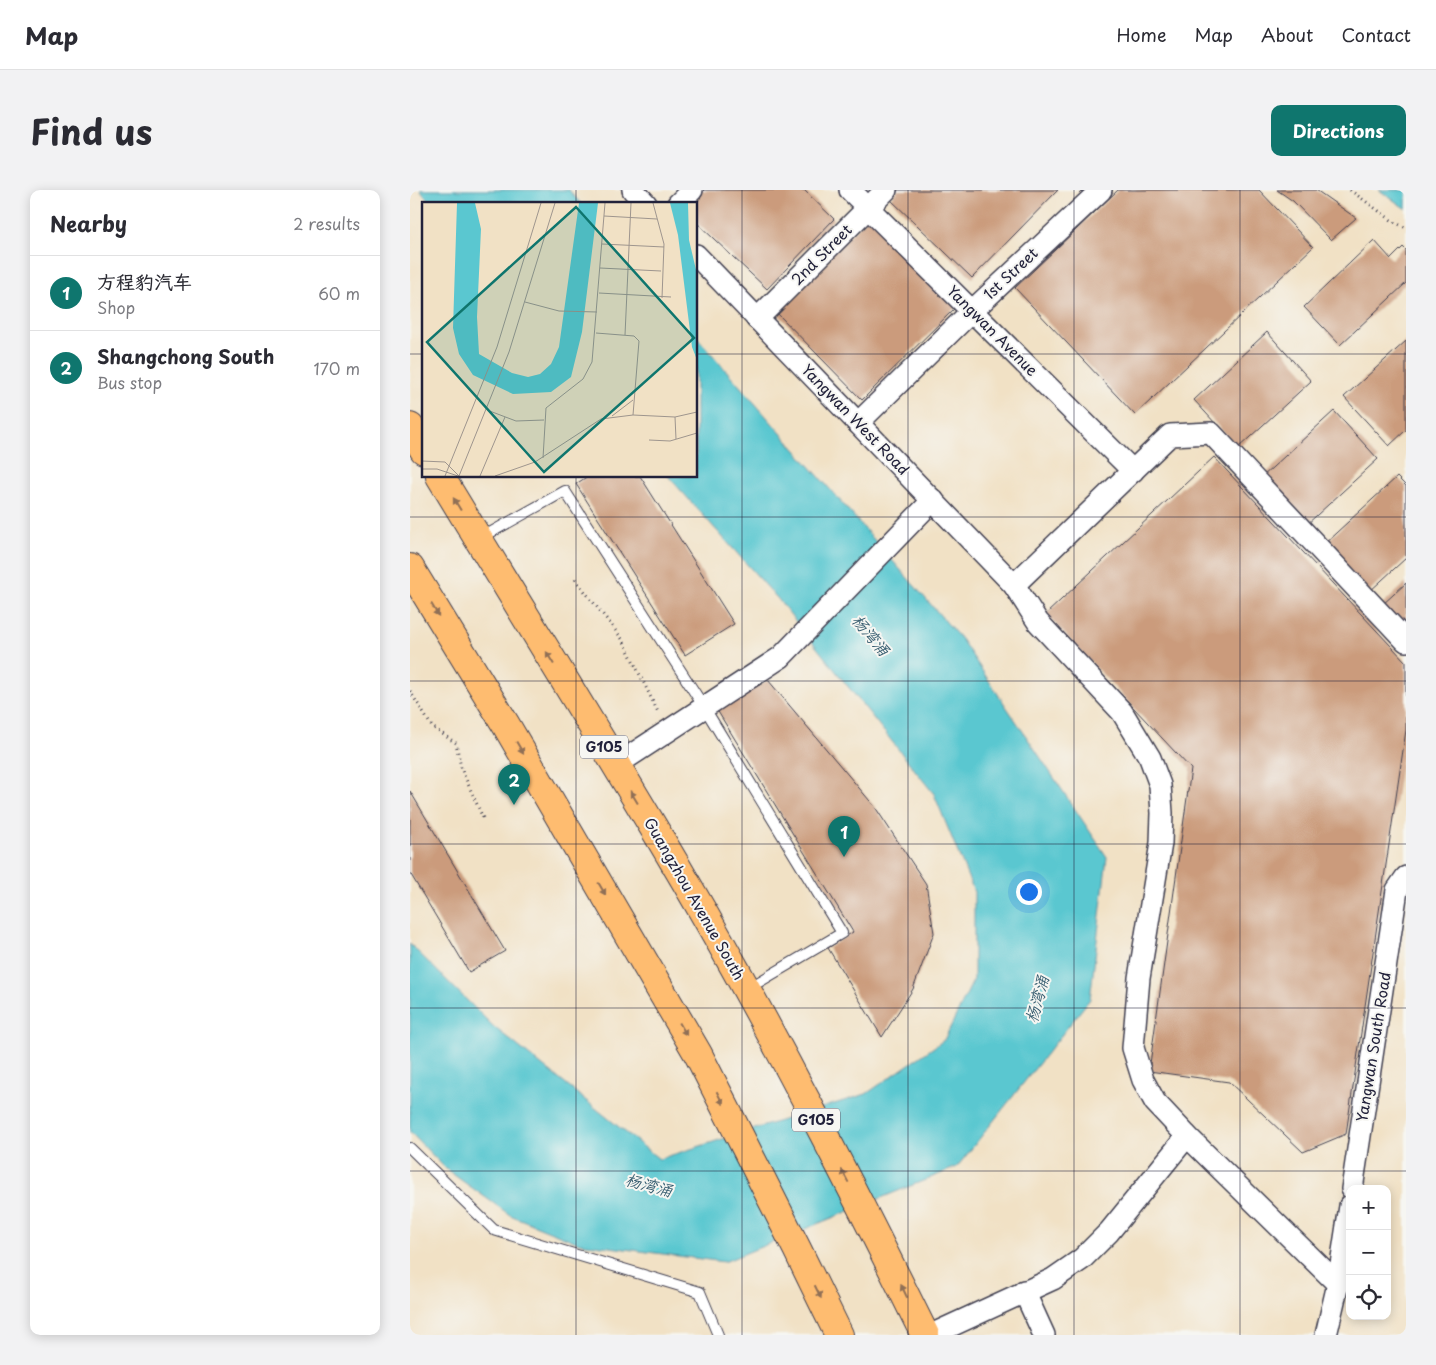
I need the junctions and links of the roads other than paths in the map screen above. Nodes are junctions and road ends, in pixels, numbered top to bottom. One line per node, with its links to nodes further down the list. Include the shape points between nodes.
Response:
1 (633, 190): 6 (street)
2 (692, 190): 7 (street)
3 (850, 190): 8 (street, Yangwan Avenue)
4 (886, 190): 8 (street, 2nd Street)
5 (1101, 190): 10 (street, 1st Street)
6 (644, 202)
7 (680, 202)
8 (868, 208): 10 (street, Yangwan Avenue); 11 (street, 2nd Street)
9 (698, 258): 11 (street, Yangwan West Road)
10 (972, 311): 12 (street, 1st Street); 15 (street, Yangwan Avenue)
11 (758, 319): 12 (street, Yangwan West Road)
12 (858, 423): 17 (street, Yangwan West Road)
13 (410, 427): 14 (highway)
14 (422, 447)
15 (1133, 471): 20 (street); 21 (street, via 1170,435 1211,433)
16 (441, 478): 18 (highway, Guangzhou Avenue South / G105, one-way to 16)
17 (933, 500): 20 (street, Yangwan West Road); 22 (street, via 781,657)
18 (478, 540): 22 (lane, via 565,491); 23 (highway, Guangzhou Avenue South / G105, one-way to 18)
19 (410, 568): 33 (highway, one-way to 33, via 698,1054)
20 (1014, 585): 26 (street, Yangwan West Road, via 1038,622 1122,712 1150,758 1160,784 1161,843 1139,978 1132,1048 1155,1102)
21 (1406, 641)
22 (704, 707): 23 (street); 25 (lane, via 842,933)
23 (616, 765): 25 (highway, Guangzhou Avenue South / G105, one-way to 23)
24 (1406, 878): 28 (street, Yangwan South Road, via 1397,890)
25 (746, 990): 34 (highway, Guangzhou Avenue South / G105, one-way to 25, via 868,1219)
26 (1187, 1136): 30 (street, Yangwan West Road); 31 (street, via 1109,1232 1082,1259 1053,1279)
27 (410, 1148): 32 (lane, via 494,1230 700,1292)
28 (1353, 1185)
29 (1346, 1230): 30 (street)
30 (1338, 1284): 37 (street)
31 (1024, 1292): 35 (street); 36 (street)
32 (718, 1335)
33 (839, 1335)
34 (925, 1335)
35 (931, 1335)
36 (1044, 1335)
37 (1326, 1335)

